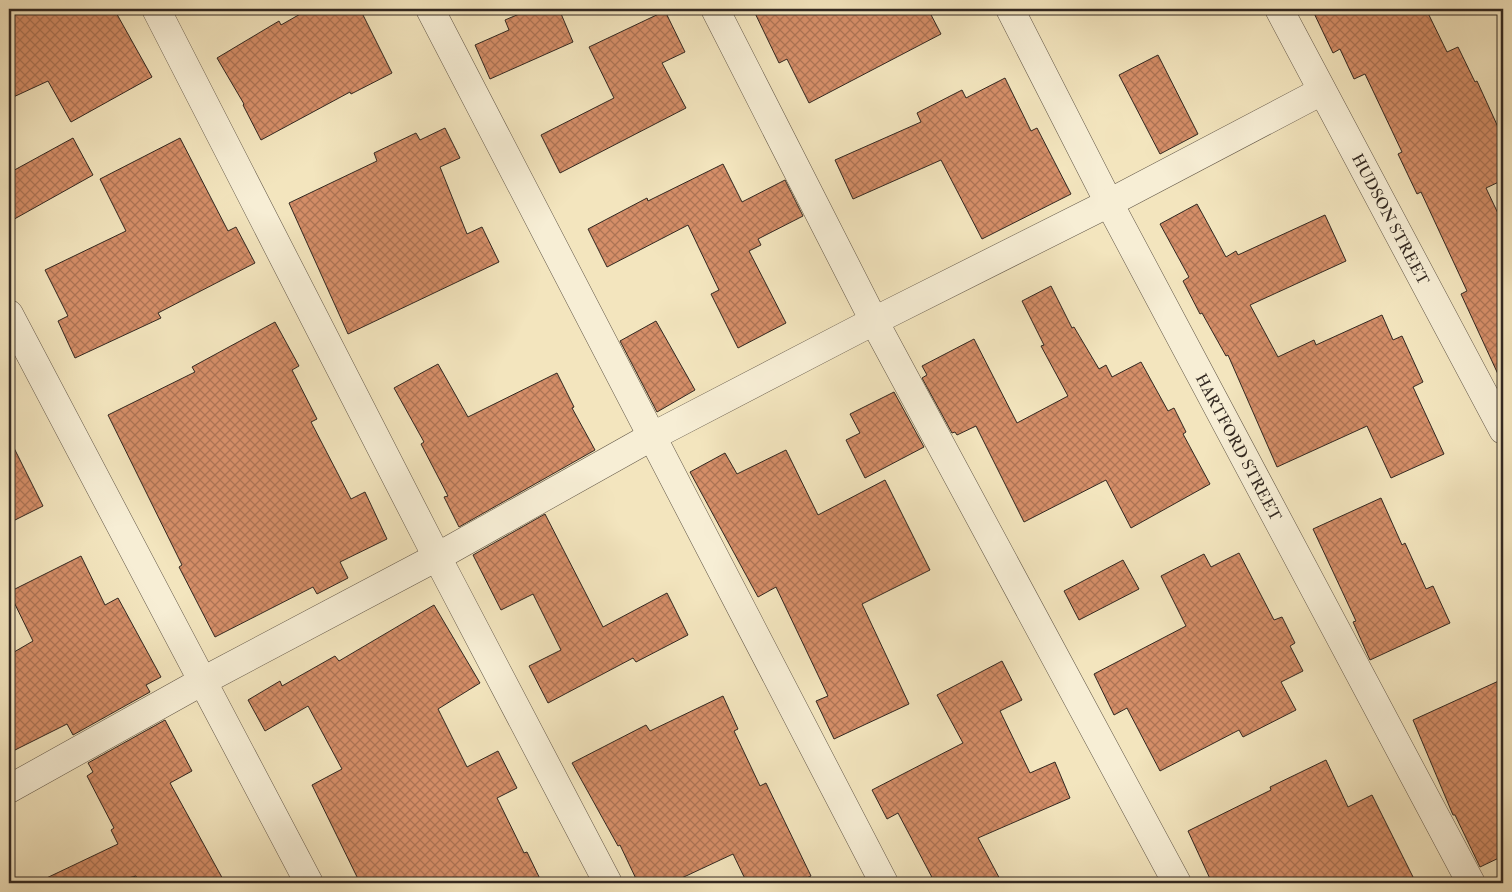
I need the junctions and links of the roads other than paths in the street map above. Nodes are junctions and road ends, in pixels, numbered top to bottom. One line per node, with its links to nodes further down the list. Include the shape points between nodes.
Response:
1 (156, 9): 12 (street)
2 (430, 9): 11 (street)
3 (715, 9): 9 (street)
4 (1010, 9): 7 (street, HARTFORD STREET)
5 (1279, 9): 6 (street, HUDSON STREET)
6 (1322, 91): 7 (street); 10 (street, HUDSON STREET)
7 (1109, 203): 9 (street); 19 (street, HARTFORD STREET)
8 (9, 314): 13 (street)
9 (874, 321): 11 (street); 18 (street)
10 (1503, 430)
11 (651, 437): 12 (street); 17 (street)
12 (437, 557): 13 (street); 16 (street)
13 (201, 682): 14 (street); 15 (street)
14 (9, 789)
15 (309, 883)
16 (608, 883)
17 (884, 883)
18 (1177, 883)
19 (1471, 883)

